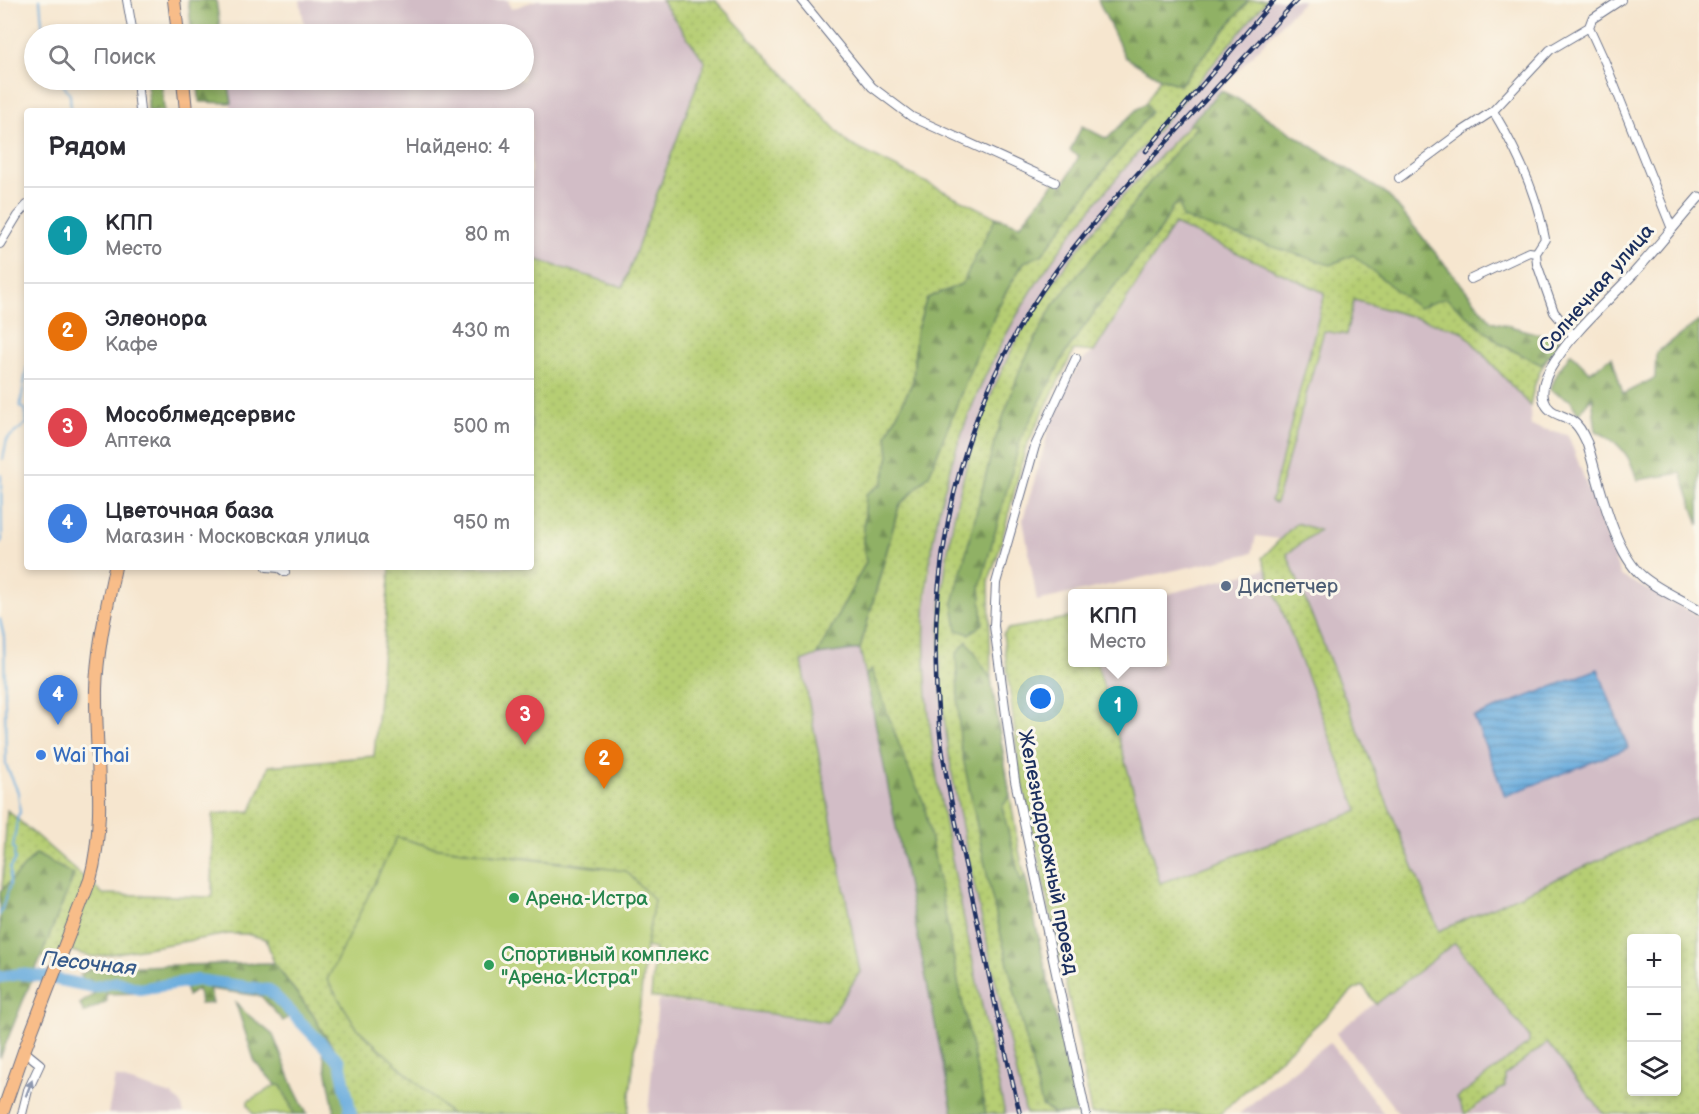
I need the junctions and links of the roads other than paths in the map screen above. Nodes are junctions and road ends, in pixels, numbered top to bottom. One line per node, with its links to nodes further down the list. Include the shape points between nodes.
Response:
1 (126, 0): 5 (street)
2 (174, 0): 6 (main road)
3 (801, 0): 14 (street, via 872,87 912,117)
4 (1622, 0): 7 (street, via 1592,19)
5 (132, 24)
6 (177, 24)
7 (1588, 27): 12 (street, via 1550,50); 17 (street)
8 (139, 90): 10 (street)
9 (184, 90): 11 (main road)
10 (140, 108)
11 (186, 108)
12 (1493, 111): 13 (street); 19 (street, via 1542,220 1545,238)
13 (1399, 178)
14 (1055, 182)
15 (1699, 197): 17 (street, Солнечная улица)
16 (24, 208): 18 (street)
17 (1671, 230): 21 (street, Солнечная улица)
18 (0, 244)
19 (1536, 253): 20 (street, via 1528,252); 21 (street, via 1554,312)
20 (1471, 279)
21 (1574, 336): 26 (street, Солнечная улица, via 1549,370 1544,382 1544,402 1550,411 1581,430 1617,540 1633,567 1653,584)
22 (1076, 358): 30 (street, Железнодорожный проезд, via 1035,446 996,583 994,626 1015,781)
23 (114, 570): 27 (main road, via 96,686 96,859)
24 (282, 570): 25 (street)
25 (285, 572)
26 (1699, 610)
27 (24, 1051): 28 (main road); 29 (street, one-way to 27, via 40,1064)
28 (2, 1114)
29 (22, 1114)
30 (1086, 1114)

